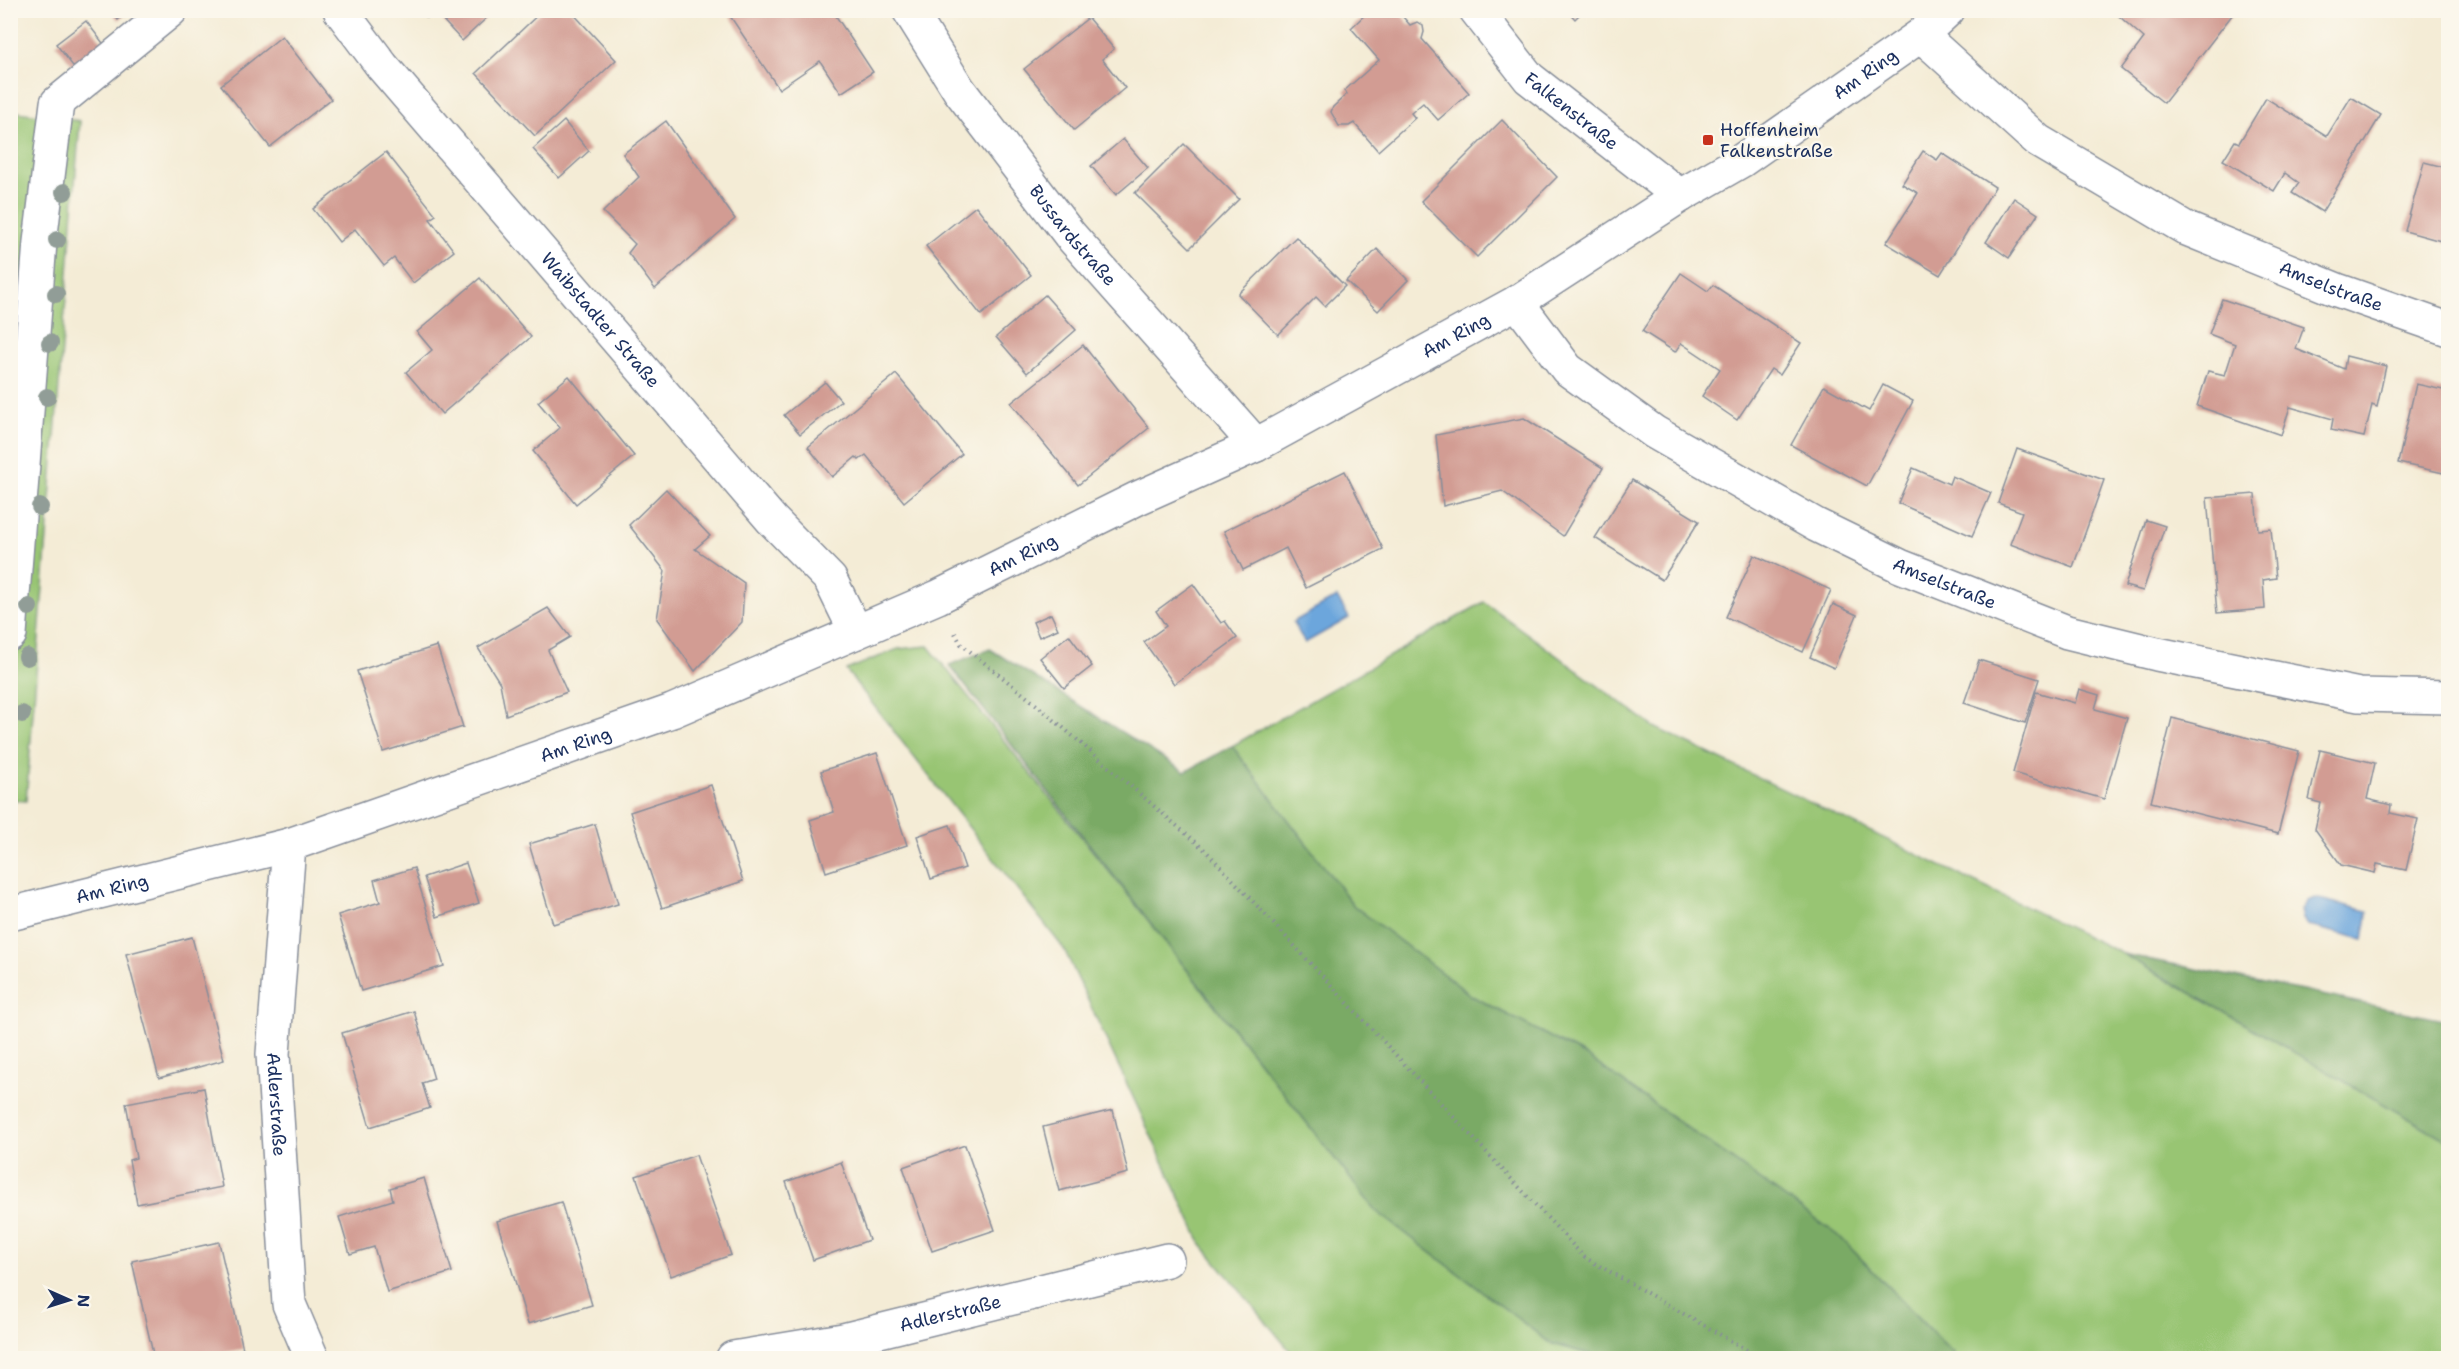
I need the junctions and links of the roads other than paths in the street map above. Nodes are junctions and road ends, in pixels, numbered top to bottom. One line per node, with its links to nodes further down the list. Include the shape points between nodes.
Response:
1 (171, 10): 12 (street, via 57,103 40,242)
2 (340, 10): 11 (street, Waibstadter Straße, via 382,66 772,520 830,579)
3 (909, 10): 10 (street, Bussardstraße, via 959,90 1070,235)
4 (1476, 10): 7 (street, Falkenstraße, via 1529,78)
5 (1948, 10): 6 (street, Am Ring)
6 (1921, 35): 7 (street, Am Ring, via 1741,162); 9 (street, Amselstraße, via 2038,141 2187,229 2337,290)
7 (1680, 196): 8 (street, Am Ring)
8 (1517, 302): 10 (street, Am Ring); 13 (street, Amselstraße, via 1567,369 1654,432 1816,525 1900,566 2067,632 2157,654 2359,695)
9 (2448, 329)
10 (1256, 445): 11 (street, Am Ring, via 1138,498 938,597)
11 (856, 632): 14 (street, Am Ring, via 672,711)
12 (10, 634)
13 (2448, 697)
14 (289, 845): 15 (street, Am Ring); 17 (street, Adlerstraße, via 273,1054 289,1304)
15 (10, 914)
16 (1167, 1260): 18 (street, Adlerstraße, via 843,1340)
17 (312, 1359)
18 (733, 1359)

